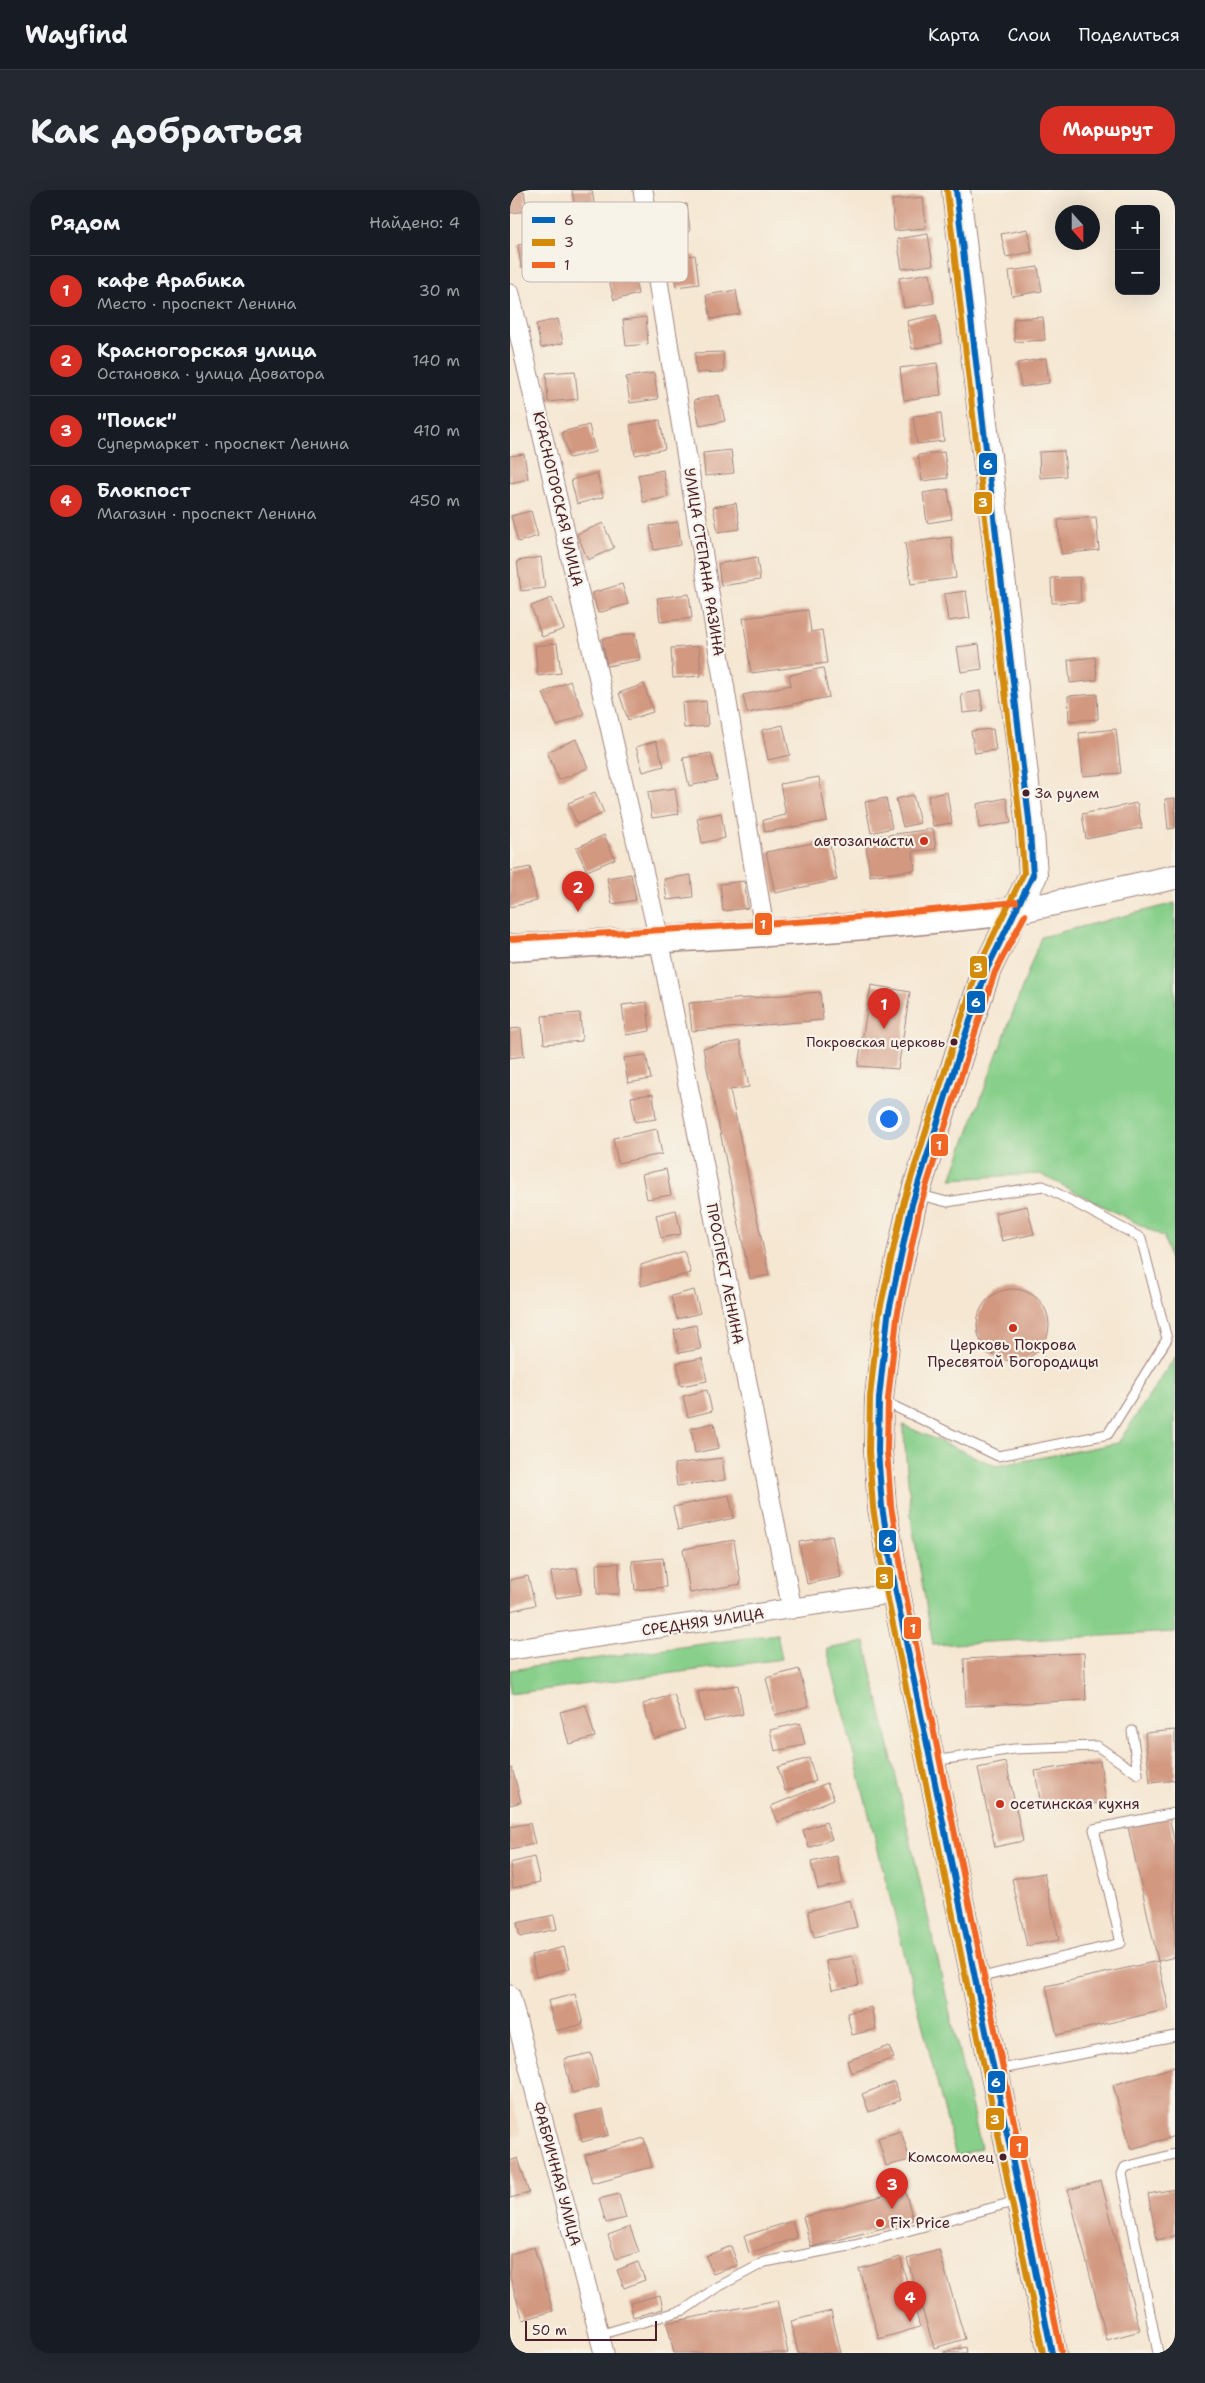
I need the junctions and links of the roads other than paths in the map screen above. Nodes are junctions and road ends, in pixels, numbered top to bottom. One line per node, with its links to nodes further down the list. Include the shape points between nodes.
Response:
1 (956, 190): 5 (main road, via 1029,819 1033,875)
2 (658, 282): 6 (street, УЛИЦА СТЕПАНА РАЗИНА)
3 (510, 294): 7 (street, КРАСНОГОРСКАЯ УЛИЦА)
4 (1175, 877): 5 (street)
5 (1017, 911): 6 (main road, via 926,922); 9 (main road, via 987,969)
6 (765, 934): 7 (main road)
7 (659, 939): 8 (main road); 12 (street, ПРОСПЕКТ ЛЕНИНА)
8 (510, 948)
9 (915, 1193): 10 (main road, via 888,1316); 10 (lane, via 947,1202 1043,1186 1141,1238 1167,1338 1108,1434 998,1456)
10 (879, 1398): 11 (main road, via 882,1507)
11 (896, 1593): 12 (street, СРЕДНЯЯ УЛИЦА); 15 (main road)
12 (792, 1609): 13 (street, СРЕДНЯЯ УЛИЦА)
13 (510, 1650)
14 (1132, 1731): 15 (lane, via 1138,1774 1097,1746 1014,1749)
15 (931, 1762): 17 (main road)
16 (1175, 1813): 17 (lane, via 1094,1829 1121,1943)
17 (976, 1979): 20 (main road)
18 (510, 1995): 23 (street, ФАБРИЧНАЯ УЛИЦА)
19 (1175, 2036): 20 (lane)
20 (994, 2071): 22 (main road)
21 (1175, 2154): 25 (lane, via 1133,2163 1125,2167 1122,2174)
22 (1021, 2200): 23 (lane, via 855,2245 765,2262 716,2288 684,2310); 24 (main road)
23 (601, 2344)
24 (1052, 2353)
25 (1158, 2353)

